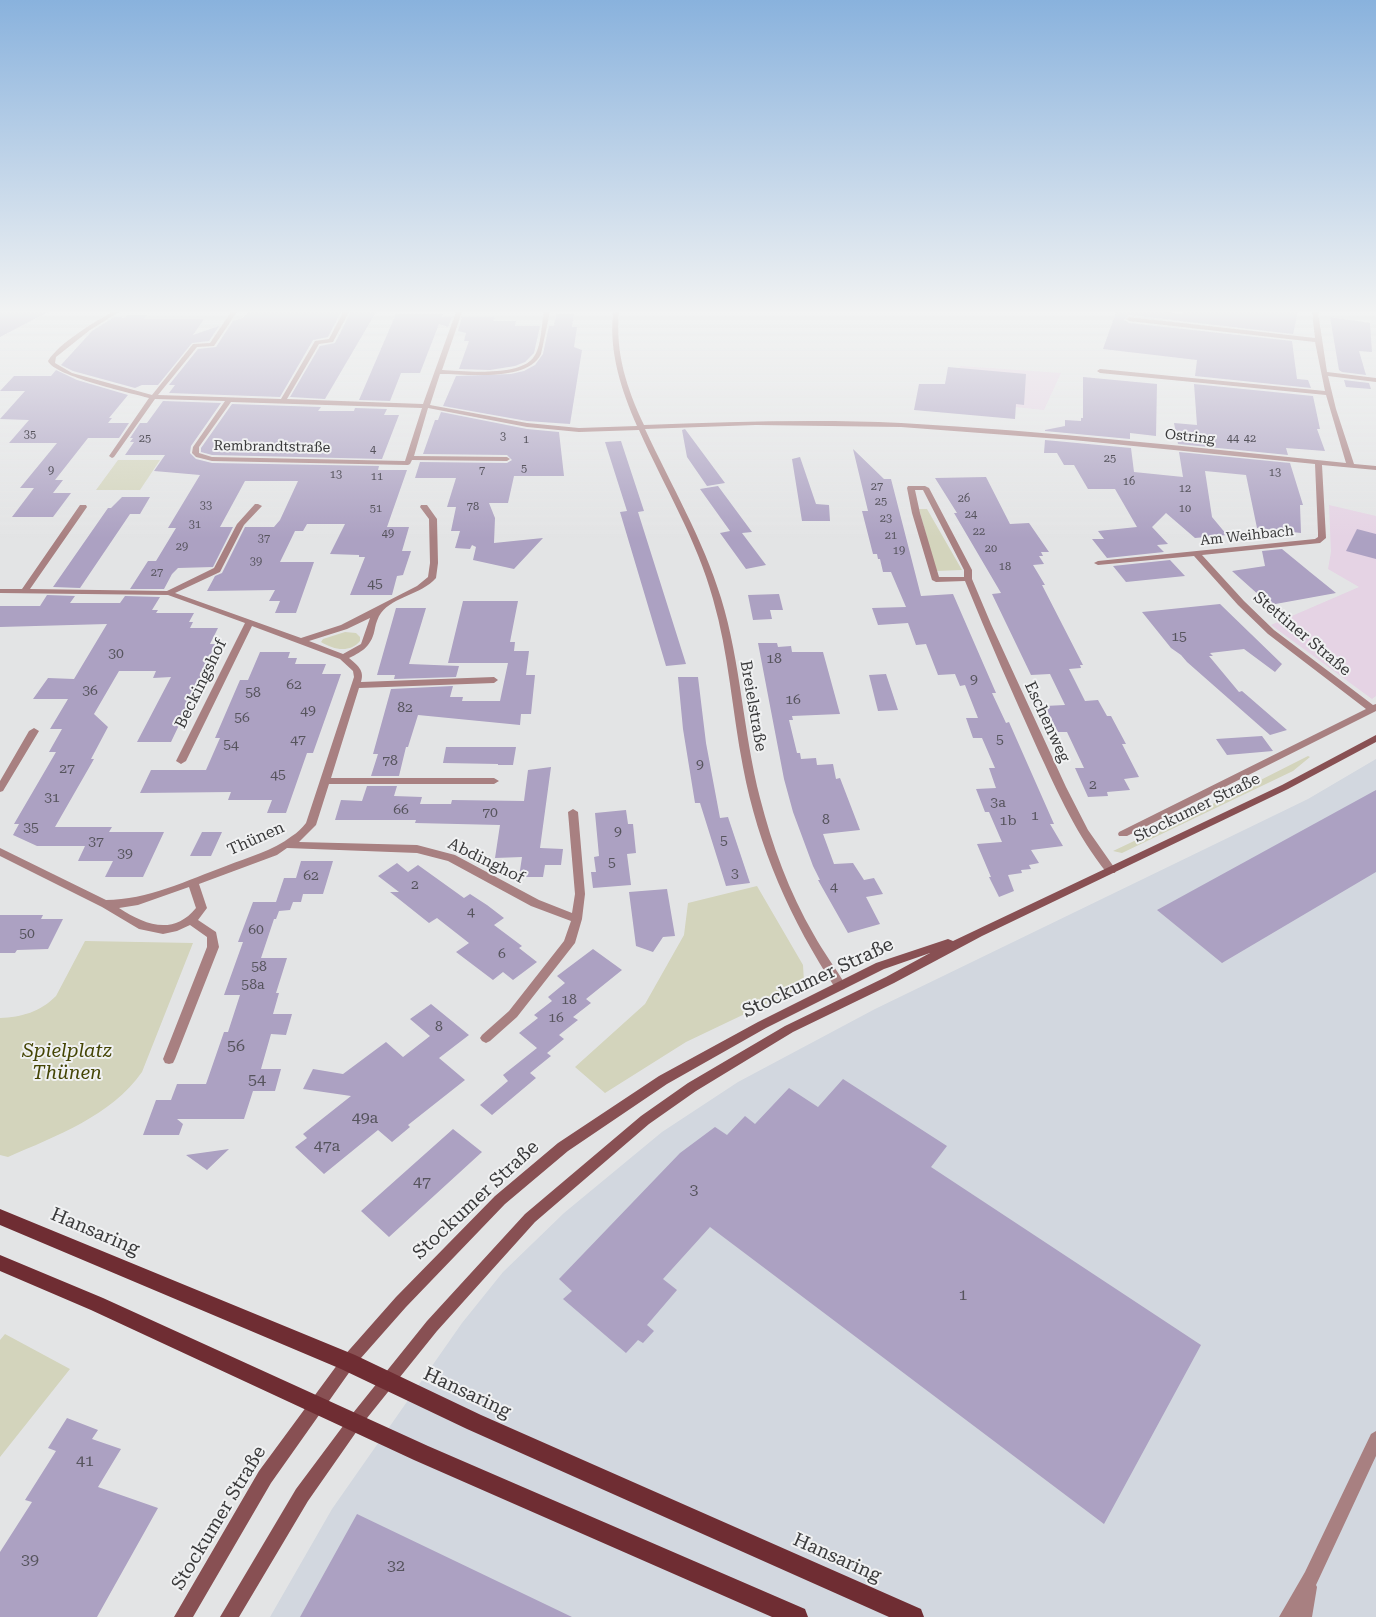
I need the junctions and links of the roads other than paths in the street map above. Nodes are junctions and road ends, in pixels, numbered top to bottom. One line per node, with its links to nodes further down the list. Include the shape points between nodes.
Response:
1 (119, 387): 9 (street, Ostring)
2 (162, 387): 9 (street)
3 (291, 387): 11 (street)
4 (433, 387): 12 (street)
5 (627, 387): 13 (street, Breielstraße)
6 (1271, 387): 8 (street)
7 (1327, 387): 8 (street)
8 (1328, 393): 18 (street)
9 (154, 397): 10 (street, Ostring); 14 (street)
10 (229, 400): 11 (street, Ostring); 15 (street, Rembrandtstraße, via 196,447 198,456 408,463)
11 (283, 401): 12 (street, Ostring)
12 (426, 406): 13 (street, Ostring, via 560,429); 15 (street)
13 (641, 427): 17 (street, Ostring, via 823,422 901,425 1073,438); 52 (street, Breielstraße, via 710,576 764,835 791,905)
14 (112, 456)
15 (410, 458): 16 (street, Rembrandtstraße)
16 (507, 459)
17 (1318, 463): 18 (street, Ostring); 23 (street, Am Weihbach, via 1322,538)
18 (1351, 466): 19 (street, Ostring)
19 (1376, 468)
20 (258, 506): 28 (street, via 241,524 217,570)
21 (83, 507): 27 (street)
22 (424, 507): 29 (street, via 433,519 432,578)
23 (1197, 554): 24 (street, Am Weihbach); 35 (street, Stettiner Straße, via 1271,632)
24 (1098, 563)
25 (968, 579): 25 (street, Eschenweg, via 936,580 911,488 925,488 968,570); 46 (street, Eschenweg, via 1070,807 1094,850)
26 (0, 591): 27 (street)
27 (25, 591): 28 (street)
28 (168, 593): 30 (street)
29 (379, 610): 31 (street); 32 (street, via 364,646)
30 (250, 622): 31 (street); 38 (street, Beckingshof)
31 (301, 642): 32 (street)
32 (343, 657): 34 (street, via 357,670)
33 (494, 680): 34 (street)
34 (356, 686): 39 (street, Thünen)
35 (1374, 708): 43 (street, Stockumer Straße)
36 (34, 731): 41 (street)
37 (1376, 738): 46 (main road, Stockumer Straße, via 1285,787)
38 (181, 761)
39 (326, 781): 40 (street); 44 (street, Thünen, via 311,825)
40 (494, 782)
41 (0, 789)
42 (573, 812): 49 (street, via 580,894)
43 (1123, 834)
44 (287, 845): 47 (street, Thünen); 49 (street, Abdinghof, via 417,849 451,858 536,904)
45 (0, 852): 48 (street, Thünen)
46 (1112, 870): 51 (main road, Stockumer Straße)
47 (194, 882): 48 (street, Thünen, via 138,901); 50 (street, via 202,908)
48 (104, 904): 50 (street, Thünen, via 149,930 170,930)
49 (578, 919): 53 (street, via 569,943 513,1014)
50 (191, 920): 54 (street, via 212,935 212,947)
51 (978, 933): 52 (main road, Stockumer Straße, via 880,966); 58 (main road, Stockumer Straße, via 788,1029 692,1087 645,1120 530,1218 432,1326)
52 (840, 986): 57 (main road, Stockumer Straße, via 663,1080 563,1147 494,1206 420,1281)
53 (486, 1038)
54 (168, 1059)
55 (0, 1218): 57 (main road, Hansaring)
56 (0, 1263): 59 (main road)
57 (348, 1362): 58 (main road, Hansaring); 59 (main road, Stockumer Straße)
58 (388, 1381): 60 (main road, Stockumer Straße); 66 (main road, Hansaring)
59 (316, 1405): 60 (main road); 63 (main road, Stockumer Straße, via 265,1477)
60 (354, 1423): 64 (main road, Stockumer Straße, via 293,1509); 65 (main road)
61 (1376, 1439): 62 (street)
62 (1311, 1578): 67 (street); 68 (street)
63 (183, 1617)
64 (229, 1617)
65 (797, 1617)
66 (913, 1617)
67 (1288, 1617)
68 (1303, 1617)

